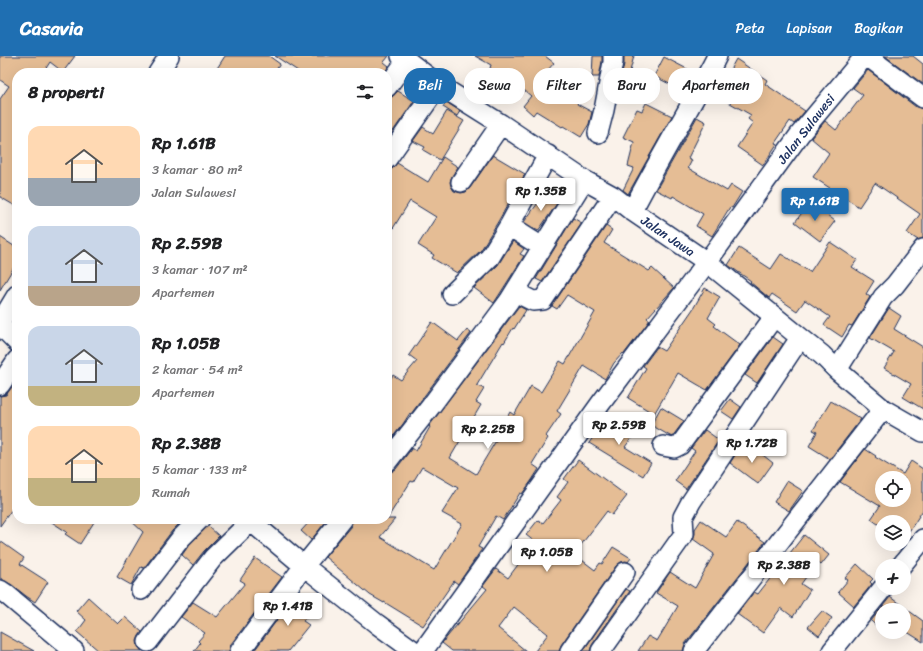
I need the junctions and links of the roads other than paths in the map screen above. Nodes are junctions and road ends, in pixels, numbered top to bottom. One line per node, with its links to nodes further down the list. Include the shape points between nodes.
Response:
1 (169, 56): 6 (street)
2 (613, 56): 13 (street)
3 (717, 56): 19 (street)
4 (866, 56): 10 (street); 23 (street, Jalan Sulawesi, via 800,134)
5 (404, 58): 7 (street, Jalan Jawa); 8 (street)
6 (161, 68)
7 (417, 68)
8 (392, 78)
9 (456, 95): 12 (street, Jalan Jawa)
10 (923, 98)
11 (425, 104): 14 (street)
12 (501, 124): 15 (street, Jalan Jawa); 17 (street)
13 (598, 133)
14 (392, 152)
15 (548, 155): 16 (street, Jalan Jawa); 20 (street)
16 (584, 180): 18 (street, Jalan Jawa); 21 (street)
17 (461, 182)
18 (613, 196): 19 (street, Jalan Jawa); 24 (street, via 543,300 533,301)
19 (632, 211): 23 (street, Jalan Jawa)
20 (509, 226): 21 (street); 25 (street, via 490,257)
21 (542, 247): 24 (street)
22 (923, 249): 32 (street, via 883,298)
23 (707, 262): 27 (street, Jalan Jawa); 53 (street, Jalan Sulawesi)
24 (515, 292): 37 (street)
25 (452, 294)
26 (12, 304): 28 (street)
27 (774, 317): 30 (street, Jalan Jawa); 36 (street, via 680,446)
28 (0, 324): 29 (street)
29 (12, 337)
30 (800, 338): 32 (street, Jalan Jawa); 55 (street, via 691,502 683,517 684,534)
31 (12, 367): 33 (street)
32 (837, 370): 34 (street, Jalan Jawa)
33 (0, 385)
34 (883, 409): 35 (street, Jalan Jawa); 56 (street)
35 (923, 432)
36 (663, 446)
37 (392, 456)
38 (195, 524): 47 (street)
39 (246, 524): 49 (street, via 212,558)
40 (255, 524): 44 (street)
41 (338, 524): 44 (street)
42 (923, 539): 43 (street)
43 (907, 559)
44 (304, 566): 51 (street); 52 (street)
45 (625, 572): 54 (street)
46 (0, 590): 50 (street)
47 (141, 590)
48 (877, 595): 57 (street)
49 (148, 642)
50 (74, 651)
51 (240, 651)
52 (414, 651)
53 (423, 651)
54 (570, 651)
55 (601, 651)
56 (694, 651)
57 (832, 651)

